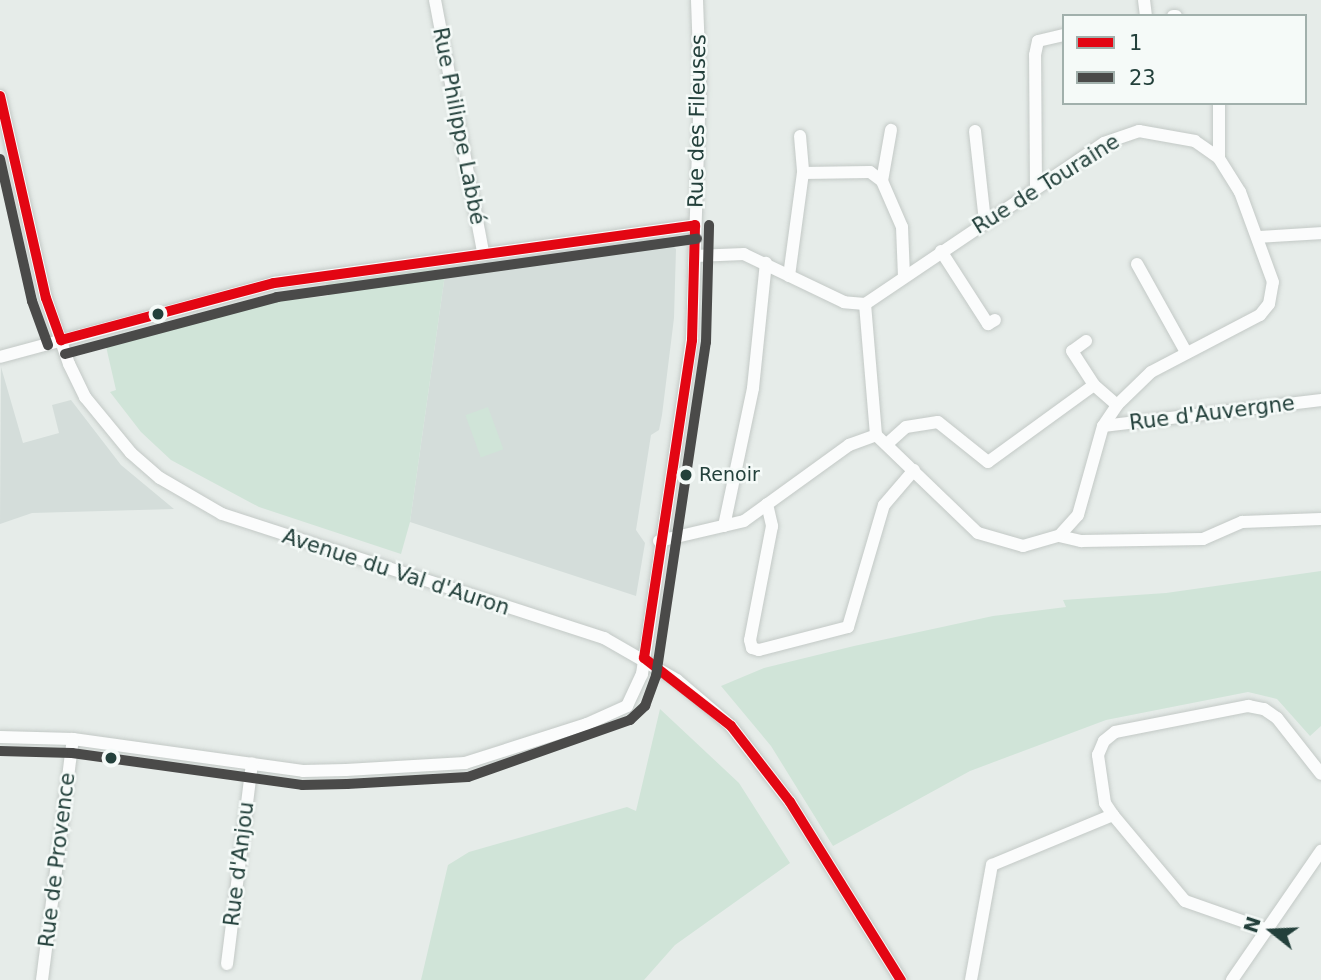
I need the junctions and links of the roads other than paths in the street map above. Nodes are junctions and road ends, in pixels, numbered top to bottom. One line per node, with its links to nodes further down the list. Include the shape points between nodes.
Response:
1 (435, 0): 18 (street, Rue Philippe Labbé)
2 (697, 0): 14 (street, Rue des Fileuses, via 700,82)
3 (1062, 35): 12 (street, via 1038,41 1035,55)
4 (0, 96): 26 (street, Avenue du Val d'Auron, via 46,298)
5 (1219, 105): 9 (street)
6 (891, 130): 11 (street)
7 (975, 131): 13 (street)
8 (800, 136): 10 (street)
9 (1219, 158): 12 (street, Rue de Touraine, via 1195,141 1139,131 1104,143); 16 (street, Rue de Touraine, via 1240,192)
10 (803, 173): 11 (street, via 870,172); 22 (street)
11 (882, 181): 23 (street, via 902,227)
12 (1036, 189): 13 (street, Rue de Touraine)
13 (985, 222): 17 (street, Rue de Touraine)
14 (695, 225): 18 (street); 19 (street, Rue des Fileuses)
15 (1321, 233): 16 (street)
16 (1258, 237): 28 (street, Rue de Touraine, via 1273,282 1269,304 1249,322)
17 (941, 251): 23 (street, Rue de Touraine); 25 (street, via 988,324)
18 (483, 252): 26 (street, via 274,283)
19 (695, 256): 20 (street, via 744,254); 40 (street, Rue des Fileuses, via 692,340)
20 (766, 263): 22 (street); 38 (street, via 753,388)
21 (1137, 264): 28 (street)
22 (789, 276): 24 (street, via 844,302)
23 (904, 276): 24 (street, Rue de Touraine)
24 (866, 304): 34 (street)
25 (995, 320)
26 (61, 340): 29 (street); 41 (street, Avenue du Val d'Auron, via 85,397 107,427 160,478 202,503 258,529 604,638)
27 (1086, 341): 30 (street, via 1072,351)
28 (1186, 352): 32 (street, Rue de Touraine, via 1152,372)
29 (0, 357)
30 (1094, 385): 32 (street); 34 (street, via 995,461 982,460 938,422 906,427)
31 (1321, 400): 33 (street, Rue d'Auvergne)
32 (1117, 405): 33 (street, Rue de Touraine)
33 (1103, 426): 39 (street, Rue de Touraine, via 1084,500 1078,515)
34 (882, 440): 35 (street); 36 (street, via 849,445)
35 (914, 470): 36 (street, via 884,505 848,627 759,650 752,648 750,640 772,526); 39 (street, via 978,533 992,540 1023,546)
36 (767, 504): 38 (street, via 744,521)
37 (1321, 519): 39 (street, via 1242,522 1203,539 1081,541)
38 (724, 526): 40 (street)
39 (1059, 536)
40 (659, 541): 41 (street, Rue des Fileuses)
41 (644, 658): 44 (street, Rue des Fileuses, via 637,690 622,709 480,760 346,770); 51 (street, Avenue du Val d'Auron, via 731,726 790,802)
42 (0, 737): 43 (street, Rue des Fileuses)
43 (73, 739): 44 (street, Rue des Fileuses); 50 (street, Rue de Provence)
44 (252, 764): 49 (street, Rue d'Anjou)
45 (1321, 774): 46 (street, via 1264,709 1248,706 1155,724 1115,732 1104,741 1098,755 1105,803)
46 (1113, 815): 48 (street, via 1185,901); 52 (street, via 992,865)
47 (1321, 851): 48 (street)
48 (1265, 929): 53 (street)
49 (227, 964)
50 (42, 980)
51 (901, 980)
52 (971, 980)
53 (1232, 980)

